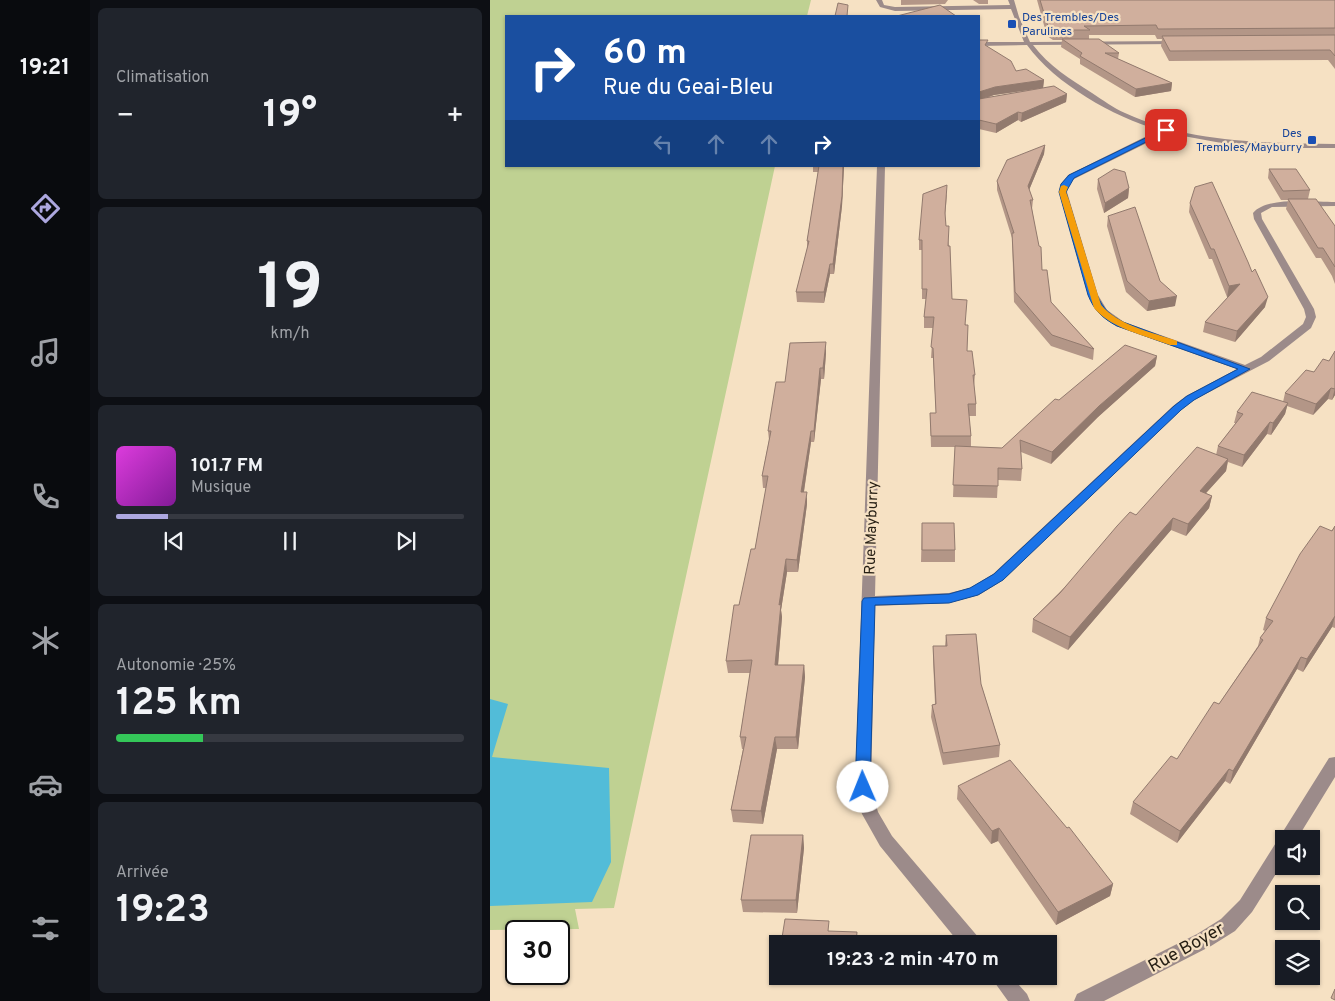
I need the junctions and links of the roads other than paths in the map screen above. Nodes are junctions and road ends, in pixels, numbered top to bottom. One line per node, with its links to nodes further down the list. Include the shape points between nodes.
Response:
1 (879, 0): 2 (street, via 882,6 895,10)
2 (1012, 4): 4 (street)
3 (1184, 42): 4 (street)
4 (1028, 43): 5 (street); 6 (street, via 1042,63)
5 (980, 44)
6 (1077, 87): 7 (street); 8 (street, via 1123,114)
7 (1068, 88)
8 (1166, 130): 9 (street, via 1256,145); 12 (street, via 1071,176 1065,184 1062,192 1093,295 1106,317 1120,324)
9 (1335, 146)
10 (881, 167): 13 (street, Rue Mayburry)
11 (1335, 204): 12 (street, via 1271,205 1257,213 1304,297 1311,317 1307,326 1292,339)
12 (1246, 369): 13 (street, via 1177,408 998,577 974,592 949,598)
13 (868, 601): 17 (street, Rue Mayburry, via 862,763 863,787 870,814 886,841)
14 (1335, 763): 15 (street)
15 (1294, 830)
16 (1275, 859): 20 (street, Rue Boyer, via 1246,906 1228,925)
17 (964, 935)
18 (1005, 985): 19 (street)
19 (1016, 1000)
20 (1084, 1001)

